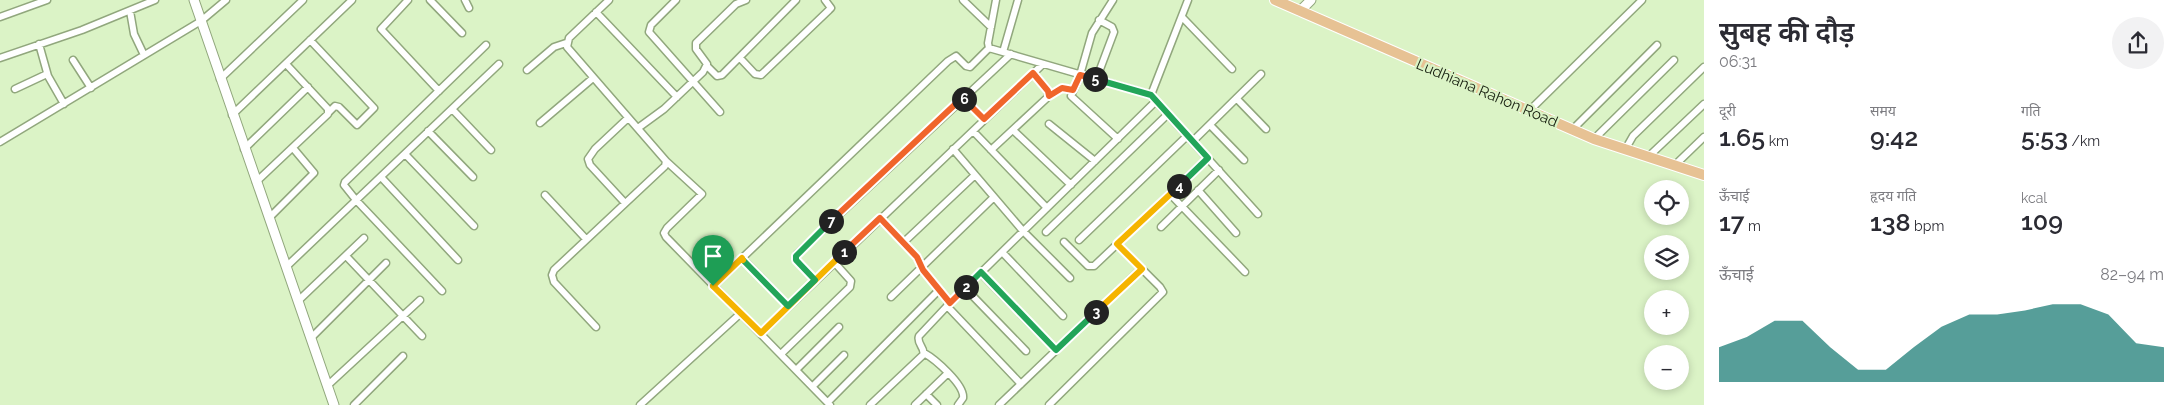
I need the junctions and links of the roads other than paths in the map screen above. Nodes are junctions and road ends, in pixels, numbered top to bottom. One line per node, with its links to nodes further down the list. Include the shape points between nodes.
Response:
1 (47, 0): 27 (street)
2 (156, 0): 24 (street)
3 (194, 0): 30 (street)
4 (226, 0): 30 (street)
5 (303, 0): 58 (street)
6 (352, 0): 33 (street)
7 (408, 0): 65 (street, via 381,29)
8 (430, 0): 32 (street)
9 (465, 0): 23 (street)
10 (609, 0): 26 (street)
11 (676, 0): 60 (street, via 651,25 649,32)
12 (746, 0): 49 (street, via 736,4 696,43)
13 (796, 0): 43 (street)
14 (825, 0): 43 (street, via 831,8 761,75 755,74)
15 (963, 0): 31 (street)
16 (996, 0): 31 (street)
17 (1018, 0): 39 (street)
18 (1112, 0): 29 (street)
19 (1188, 0): 28 (street)
20 (1275, 0): 25 (main road, Ludhiana Rahon Road)
21 (1311, 0): 25 (street)
22 (1642, 0): 75 (street)
23 (470, 8)
24 (130, 11): 35 (street); 41 (street, via 134,34)
25 (1300, 11): 75 (main road, Ludhiana Rahon Road)
26 (596, 12): 34 (street); 68 (street)
27 (0, 17)
28 (1182, 17): 51 (street); 66 (street)
29 (1099, 20): 56 (street); 59 (street, via 1112,27 1114,32)
30 (201, 21): 41 (street); 58 (street)
31 (991, 27): 38 (street)
32 (462, 33)
33 (310, 40): 46 (street); 76 (street, via 374,108 357,125 339,107 335,106)
34 (566, 43): 52 (street, via 554,47); 57 (street)
35 (39, 44): 42 (street); 54 (street)
36 (1657, 45): 88 (street)
37 (486, 46): 65 (street)
38 (989, 48): 39 (street); 141 (street, via 970,67 956,56 948,61)
39 (1003, 52): 40 (street)
40 (1011, 54): 48 (street); 69 (street)
41 (144, 55): 62 (street)
42 (0, 58)
43 (740, 58): 49 (street, via 720,77)
44 (73, 60): 62 (street)
45 (1674, 60): 94 (street)
46 (286, 64): 61 (street); 79 (street)
47 (499, 64): 74 (street)
48 (1043, 64): 53 (street); 56 (street)
49 (706, 66): 60 (street)
50 (1704, 67): 102 (street, via 1633,136)
51 (1232, 69)
52 (527, 70)
53 (1033, 73): 67 (street); 81 (street)
54 (47, 74): 63 (street); 72 (street)
55 (1262, 74): 70 (street)
56 (1080, 75): 59 (street); 64 (street)
57 (593, 78): 80 (street); 82 (street)
58 (220, 79): 79 (street)
59 (1096, 80): 66 (street)
60 (693, 82): 68 (street); 77 (street)
61 (308, 87): 76 (street); 98 (street)
62 (90, 88): 72 (street)
63 (15, 89)
64 (1073, 90): 67 (street, via 1062,88); 93 (street, via 1072,98)
65 (439, 91): 121 (street, via 345,182 345,188)
66 (1151, 95): 71 (street)
67 (1049, 96): 87 (street)
68 (677, 97): 85 (street)
69 (963, 97): 81 (street); 152 (street, via 797,254 796,260)
70 (1236, 99): 84 (street); 86 (street)
71 (1156, 101): 78 (street); 93 (street)
72 (64, 104): 95 (street)
73 (1704, 104): 104 (street)
74 (452, 108): 89 (street); 100 (street)
75 (1529, 111): 88 (main road, Ludhiana Rahon Road)
76 (329, 112): 97 (street)
77 (720, 112)
78 (1168, 114): 91 (street); 131 (street)
79 (232, 115): 98 (street)
80 (628, 118): 85 (street); 122 (street, via 588,159)
81 (984, 119): 90 (street)
82 (540, 123)
83 (1049, 124): 108 (street)
84 (1210, 124): 96 (street); 106 (street)
85 (638, 128): 107 (street)
86 (1266, 129)
87 (1013, 130): 101 (street); 116 (street)
88 (1572, 130): 94 (main road, Ludhiana Rahon Road)
89 (428, 131): 103 (street); 114 (street)
90 (973, 131): 99 (street); 101 (street)
91 (1187, 136): 96 (street); 135 (street)
92 (1704, 137): 109 (street)
93 (1118, 139): 108 (street)
94 (1594, 139): 102 (main road, Ludhiana Rahon Road)
95 (0, 142)
96 (1193, 142): 105 (street)
97 (293, 148): 115 (street); 126 (street, via 314,173)
98 (244, 149): 115 (street)
99 (953, 149): 111 (street); 127 (street)
100 (491, 150)
101 (991, 150): 124 (street)
102 (1625, 150): 104 (main road, Ludhiana Rahon Road)
103 (405, 154): 113 (street); 128 (street)
104 (1648, 157): 109 (main road, Ludhiana Rahon Road)
105 (1208, 158): 110 (street); 118 (street)
106 (1244, 160)
107 (666, 161): 122 (street, via 665,166); 153 (street, via 702,194 664,233)
108 (1095, 161): 116 (street)
109 (1674, 166): 112 (main road, Ludhiana Rahon Road)
110 (1219, 170): 117 (street); 125 (street)
111 (975, 175): 120 (street); 136 (street)
112 (1704, 175)
113 (380, 177): 121 (street); 142 (street)
114 (473, 177)
115 (256, 182): 126 (street)
116 (1071, 185): 124 (street)
117 (1198, 190): 123 (street); 132 (street)
118 (1170, 194): 123 (street); 138 (street)
119 (545, 195): 134 (street)
120 (994, 197): 130 (street); 146 (street)
121 (356, 200): 145 (street); 156 (street)
122 (625, 204): 134 (street)
123 (1181, 207): 129 (street); 149 (street)
124 (1046, 208): 130 (street)
125 (1258, 214)
126 (269, 218): 145 (street)
127 (880, 218): 136 (street); 143 (street)
128 (474, 226)
129 (1161, 227)
130 (1023, 231): 139 (street); 150 (street)
131 (1046, 232)
132 (1236, 233)
133 (364, 238): 140 (street)
134 (586, 239): 165 (street, via 552,275 554,282)
135 (1079, 240)
136 (904, 242): 146 (street)
137 (1064, 242): 138 (street, via 1091,267)
138 (1117, 244): 147 (street)
139 (1002, 252): 148 (street); 164 (street)
140 (346, 256): 151 (street); 159 (street)
141 (742, 258): 153 (street); 161 (street)
142 (458, 260)
143 (834, 262): 152 (street); 173 (street, via 851,281 850,287)
144 (386, 263): 151 (street)
145 (286, 267): 159 (street)
146 (922, 267): 155 (street); 157 (street)
147 (1142, 269): 170 (street); 192 (street, via 1160,287 1162,294)
148 (981, 272): 154 (street); 170 (street)
149 (1245, 272)
150 (1070, 278)
151 (369, 280): 163 (street); 169 (street)
152 (815, 280): 161 (street)
153 (713, 286): 162 (street)
154 (966, 288): 160 (street); 171 (street)
155 (939, 290): 160 (street); 183 (street)
156 (442, 291)
157 (891, 297)
158 (420, 300): 163 (street)
159 (298, 301): 169 (street)
160 (948, 304): 172 (street, via 919,336 918,342); 178 (street)
161 (788, 306): 167 (street)
162 (741, 313): 167 (street); 186 (street)
163 (403, 316): 168 (street); 179 (street)
164 (1063, 316)
165 (596, 327)
166 (839, 327): 176 (street)
167 (761, 333): 173 (street)
168 (422, 336)
169 (311, 338): 179 (street)
170 (1056, 350): 178 (street)
171 (1026, 351)
172 (924, 353): 177 (street); 187 (street)
173 (782, 354): 176 (street)
174 (844, 355): 180 (street)
175 (403, 356): 185 (street)
176 (797, 369): 180 (street)
177 (948, 373): 181 (street); 190 (street, via 964,393)
178 (1021, 384): 182 (street)
179 (327, 386): 184 (street)
180 (813, 386): 183 (street)
181 (926, 394): 188 (street); 189 (street)
182 (1007, 402): 191 (street)
183 (829, 404)
184 (334, 405)
185 (354, 405)
186 (640, 405)
187 (870, 405)
188 (915, 405)
189 (937, 405)
190 (958, 405)
191 (999, 405)
192 (1049, 405)

